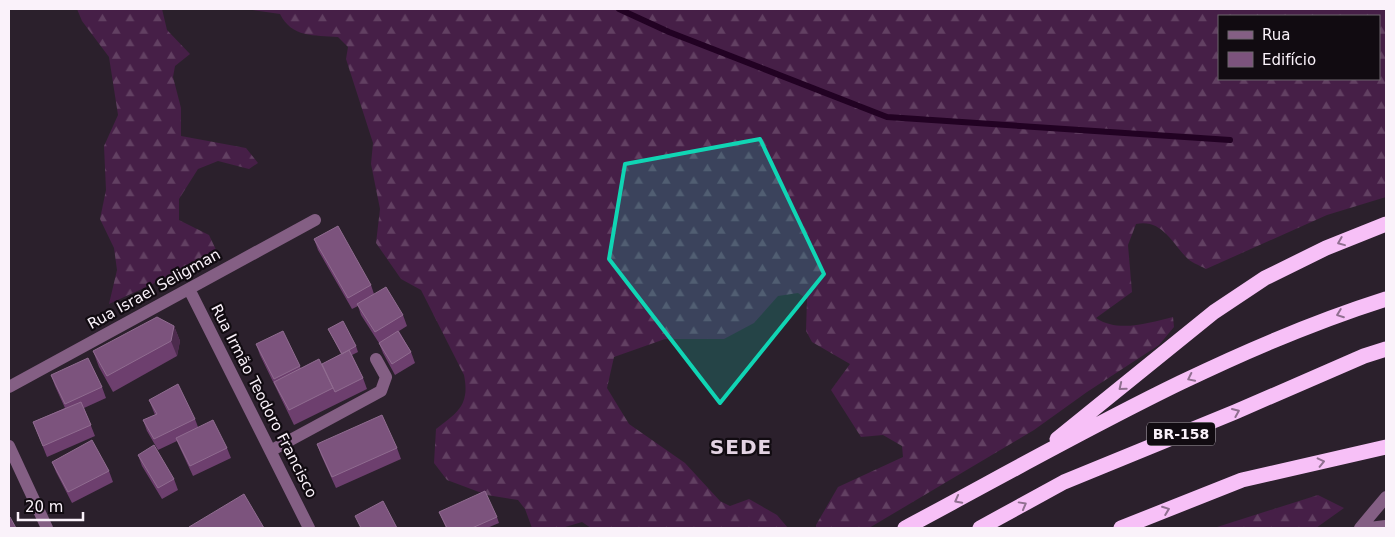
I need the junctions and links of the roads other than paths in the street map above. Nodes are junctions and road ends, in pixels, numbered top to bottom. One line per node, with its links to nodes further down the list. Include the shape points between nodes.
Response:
1 (315, 220): 3 (street, Rua Israel Seligman)
2 (1386, 224): 11 (highway, BR-158, one-way to 11, via 1326,248 1265,278 1214,312)
3 (189, 289): 7 (street, Rua Israel Seligman); 10 (street, Rua Irmão Teodoro Francisco)
4 (1386, 299): 11 (highway, BR-158, one-way to 11, via 1237,355)
5 (1386, 349): 17 (highway, BR-158, one-way to 5, via 1064,482)
6 (376, 359): 10 (street, via 386,377 381,391)
7 (9, 387)
8 (9, 446): 14 (street)
9 (1386, 447): 18 (highway, one-way to 9, via 1242,480)
10 (272, 450): 15 (street, Rua Irmão Teodoro Francisco)
11 (1032, 460): 16 (highway, BR-158, one-way to 16)
12 (1386, 498): 19 (street)
13 (1386, 526): 20 (street)
14 (47, 528)
15 (309, 528)
16 (905, 528)
17 (980, 528)
18 (1121, 528)
19 (1360, 528)
20 (1369, 528)

